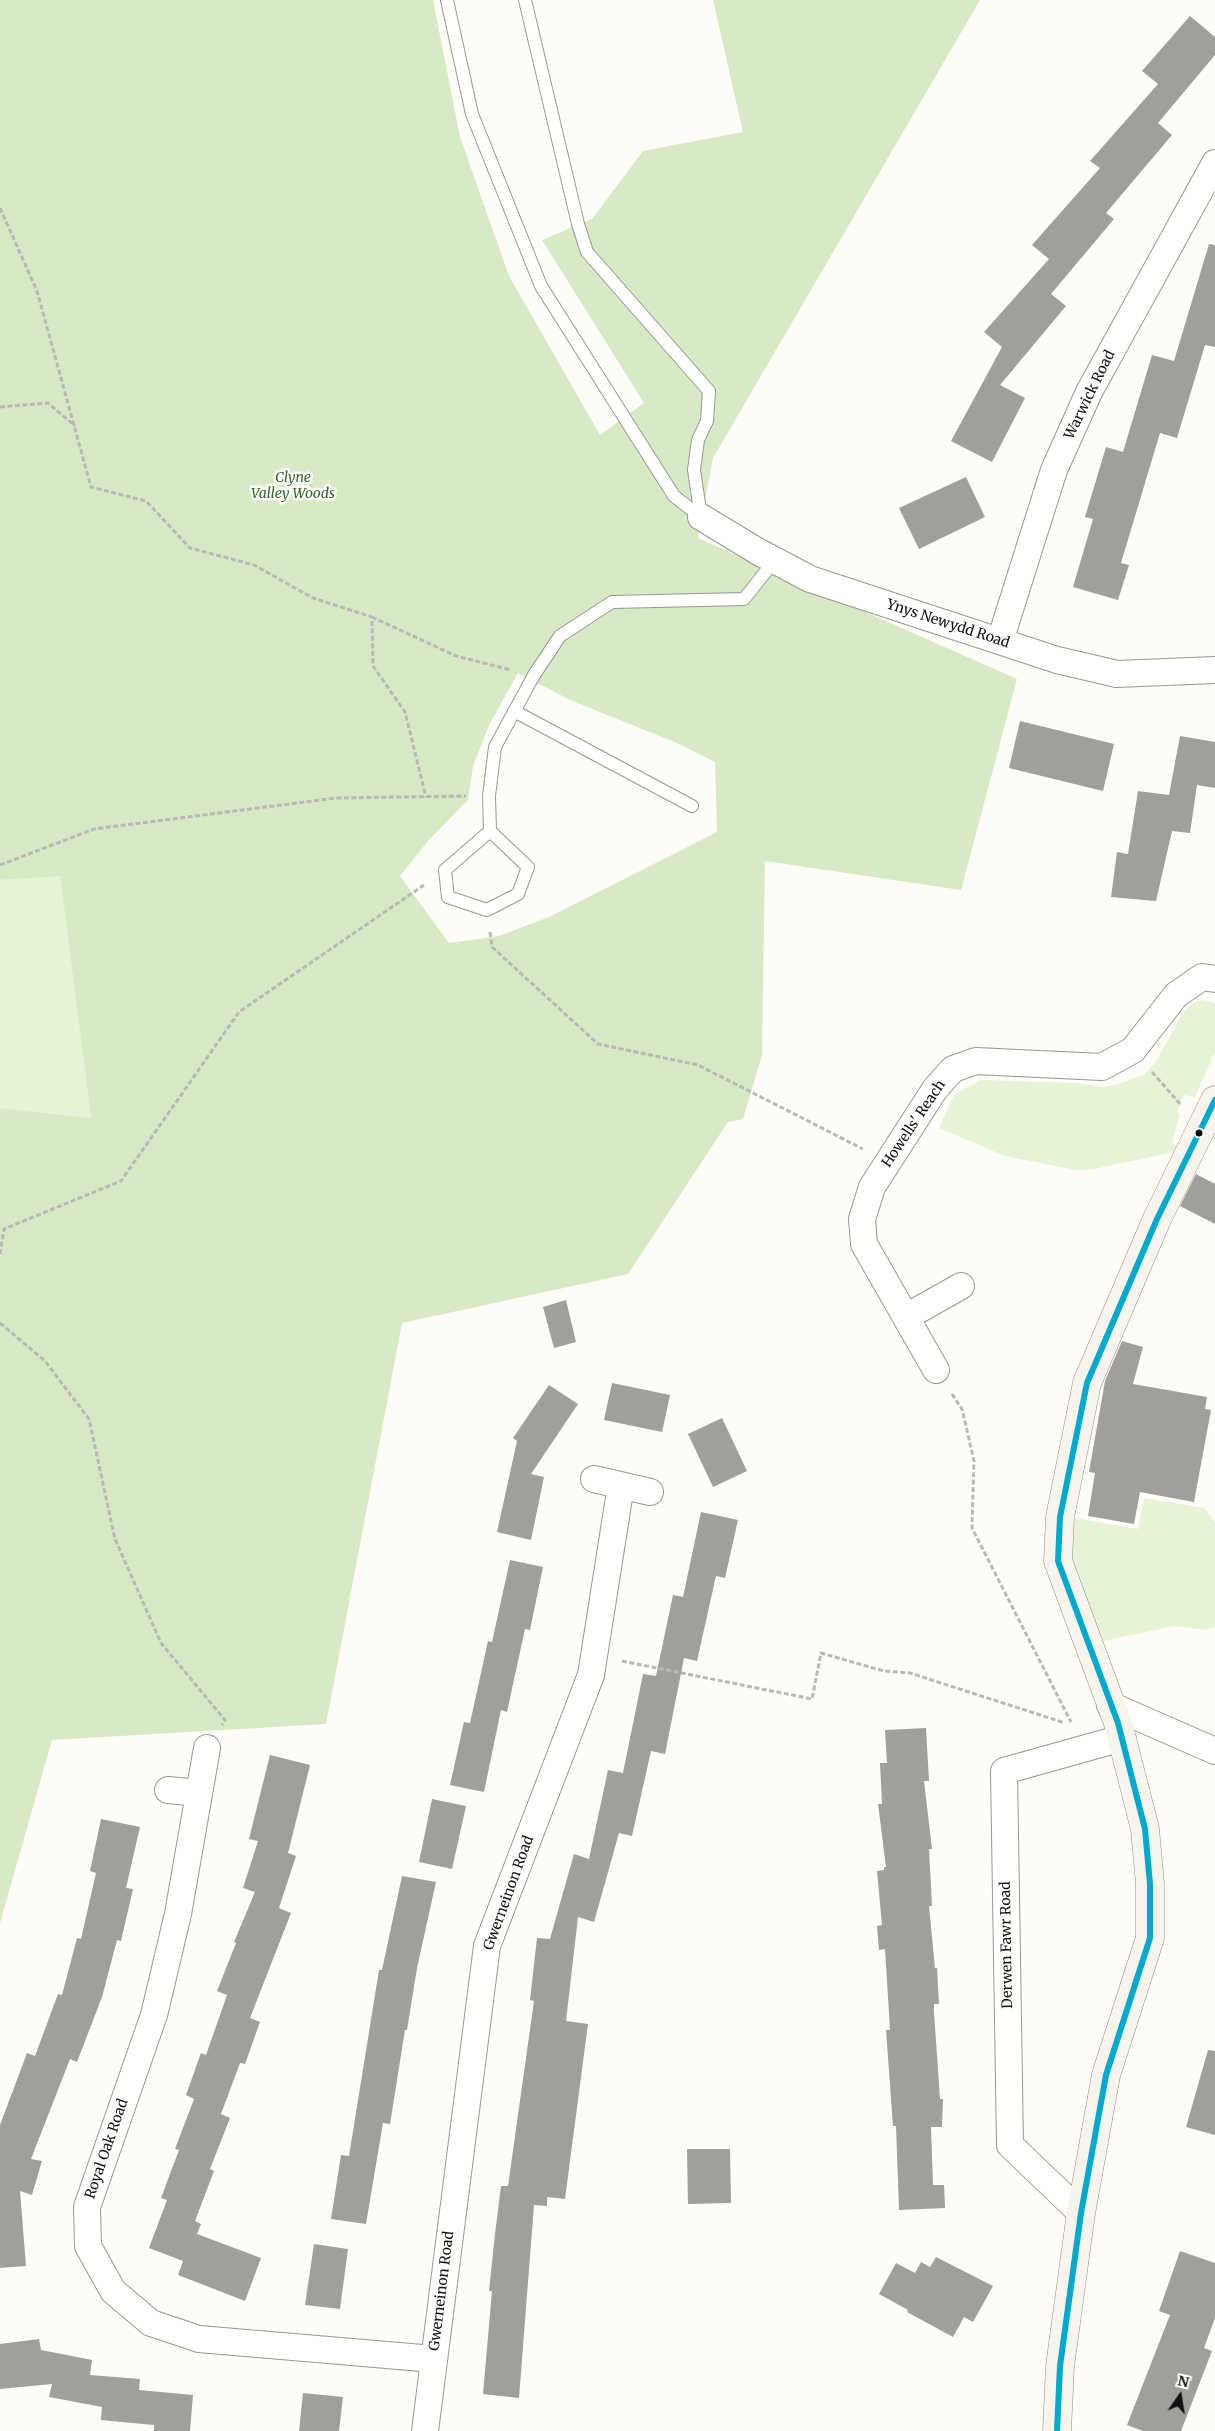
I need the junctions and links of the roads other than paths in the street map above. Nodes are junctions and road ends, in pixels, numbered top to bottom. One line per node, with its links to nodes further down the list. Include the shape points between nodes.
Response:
1 (447, 0): 4 (lane, via 472,114 541,286 674,496)
2 (525, 0): 4 (lane, via 587,252 709,391 707,422 698,440 694,470)
3 (1215, 163): 6 (street, Warwick Road, via 1089,392 1054,470)
4 (702, 517): 5 (street, Ynys Newydd Road)
5 (775, 560): 6 (street, Ynys Newydd Road, via 810,579); 8 (lane, via 744,599 612,602 560,636)
6 (1000, 641): 7 (street, Ynys Newydd Road, via 1058,660 1117,674)
7 (1214, 671)
8 (514, 711): 9 (lane); 10 (lane, via 495,747)
9 (692, 806)
10 (490, 832): 10 (lane, via 528,867 518,894 487,910 448,897 445,870)
11 (1215, 979): 14 (street, Howells' Reach, via 1202,978 1176,995 1133,1050 1102,1067 976,1061 952,1069 934,1089 872,1187 862,1219 864,1244)
12 (1215, 1100): 19 (main road, via 1157,1219 1087,1383 1060,1517 1058,1561)
13 (961, 1286): 14 (street)
14 (906, 1317): 15 (street, Howells' Reach)
15 (936, 1370)
16 (594, 1479): 17 (street)
17 (621, 1485): 18 (street); 26 (street, Gwerneinon Road, via 591,1675 487,1946)
18 (650, 1492)
19 (1110, 1705): 20 (main road); 22 (street)
20 (1122, 1738): 25 (main road, via 1145,1829 1150,1938 1106,2075); 25 (street, Derwen Fawr Road, via 1004,1771 1010,2145)
21 (207, 1748): 24 (street, Royal Oak Road)
22 (1215, 1750)
23 (168, 1790): 24 (street)
24 (199, 1794): 26 (street, Royal Oak Road, via 178,1914 154,2015 87,2207 88,2246 113,2291 151,2323 199,2339)
25 (1081, 2213): 28 (main road, via 1060,2366)
26 (434, 2359): 27 (street, Gwerneinon Road)
27 (425, 2431)
28 (1057, 2431)

